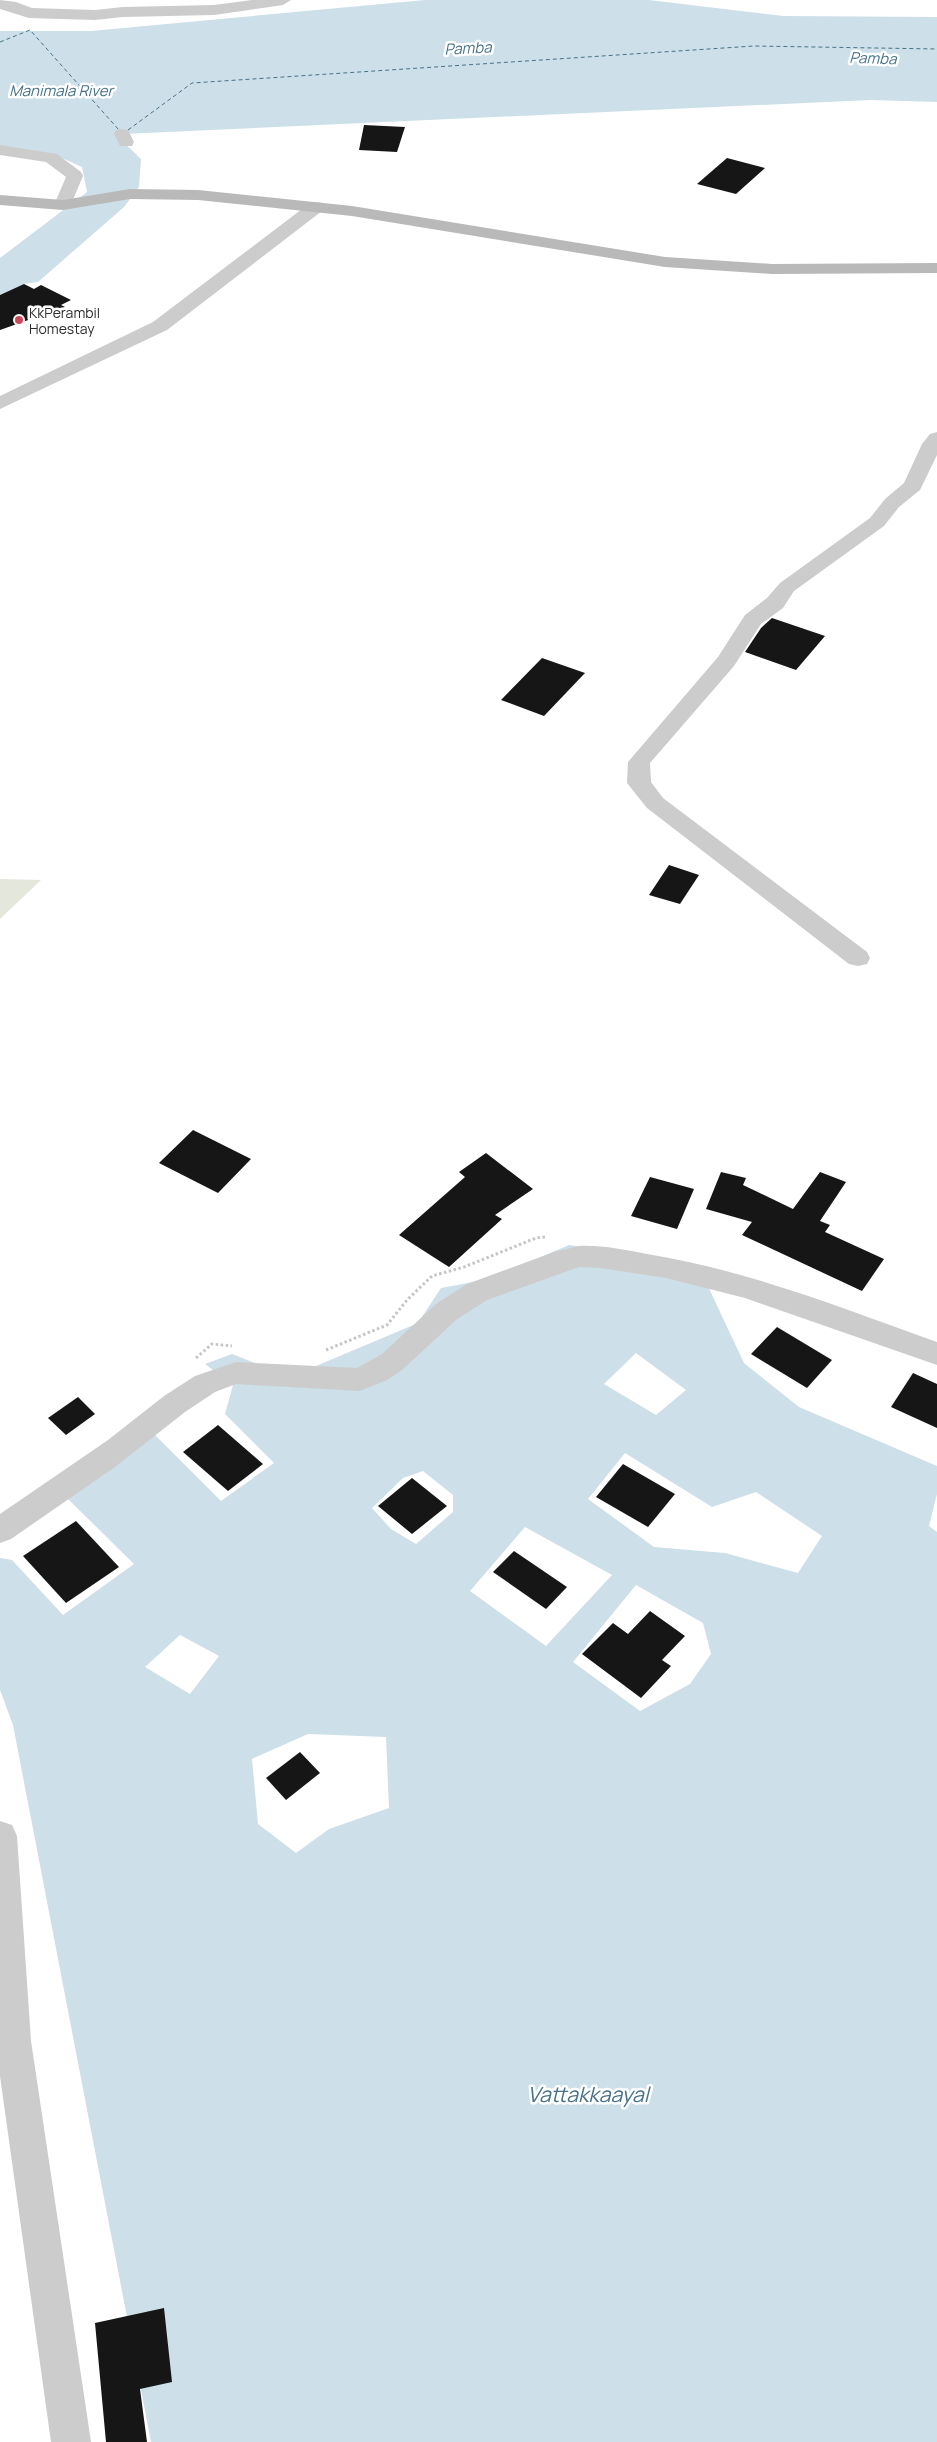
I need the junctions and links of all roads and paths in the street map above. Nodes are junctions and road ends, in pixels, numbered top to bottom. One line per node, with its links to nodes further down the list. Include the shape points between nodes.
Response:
1 (284, 0): 2 (street, via 214,10 94,15 29,13)
2 (0, 4)
3 (0, 150): 5 (street, via 51,158 75,176)
4 (0, 200): 5 (main road)
5 (63, 205): 6 (main road, via 130,194 198,195)
6 (316, 207): 7 (main road, via 665,262 772,269); 8 (street, via 160,326)
7 (937, 268)
8 (0, 403)
9 (937, 438): 10 (street, via 913,486 892,503 877,522 787,587 775,603 753,620 726,661 639,762 639,783 655,803)
10 (858, 958)
11 (937, 1354): 12 (street, via 713,1278 658,1265 591,1256 573,1257 475,1293 446,1313 397,1360 360,1380 236,1373 221,1375)
12 (0, 1530)
13 (0, 1836): 14 (street, via 13,2041)
14 (71, 2442)

